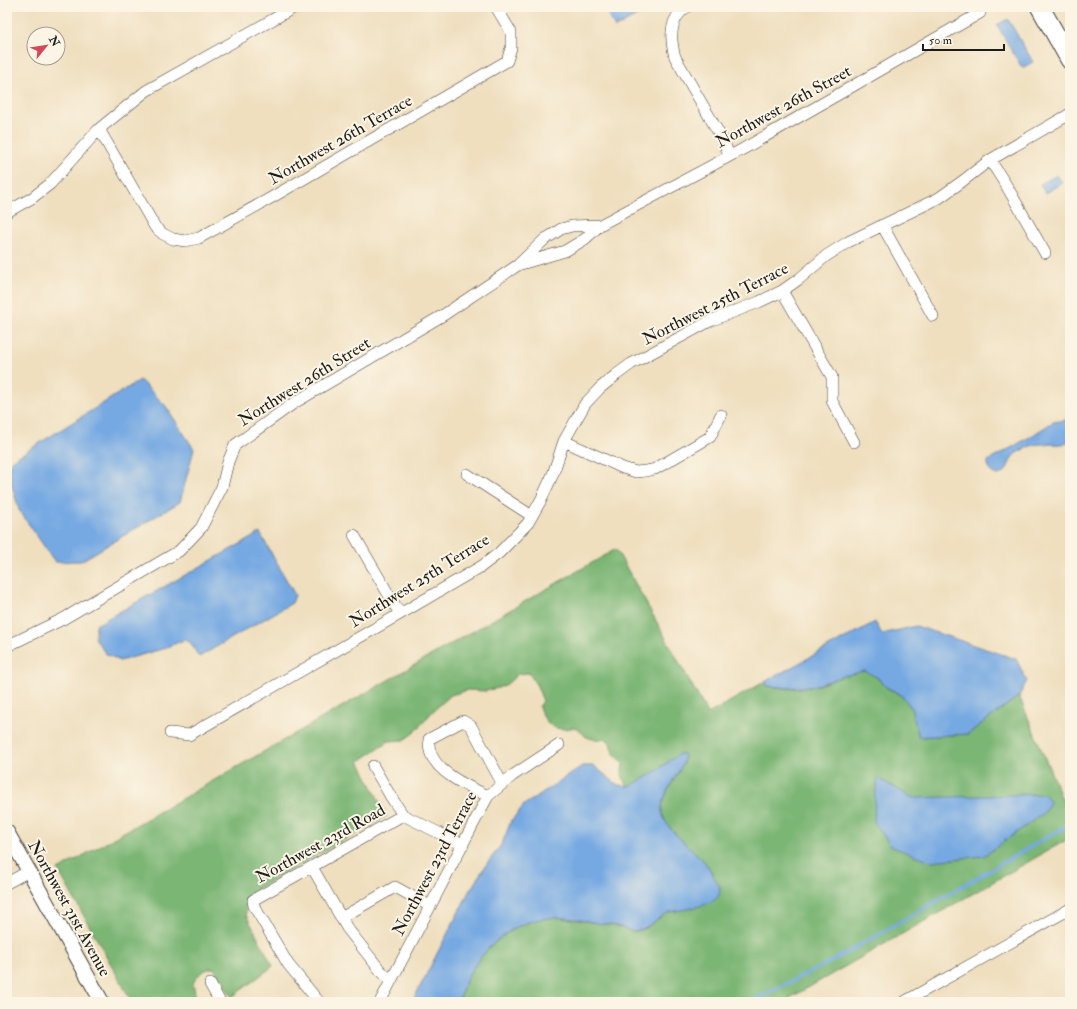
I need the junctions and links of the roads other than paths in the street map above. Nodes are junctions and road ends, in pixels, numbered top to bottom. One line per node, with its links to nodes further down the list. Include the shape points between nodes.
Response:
1 (295, 7): 8 (street, via 146,91)
2 (496, 7): 8 (street, Northwest 26th Terrace, via 511,32 511,48 507,61 199,238 185,241 173,239 155,227)
3 (1040, 7): 6 (main road)
4 (684, 8): 9 (street, via 675,20 671,44 675,57 724,142)
5 (980, 12): 9 (street, Northwest 26th Street)
6 (1070, 60)
7 (1070, 114): 10 (street, Northwest 25th Terrace)
8 (99, 129): 11 (street, via 50,184)
9 (729, 156): 12 (street, Northwest 26th Street)
10 (990, 160): 13 (street, Northwest 25th Terrace, via 939,198); 14 (street)
11 (7, 212)
12 (600, 224): 15 (street, Northwest 26th Street, via 585,239 565,251); 15 (street, Northwest 26th Street, via 561,229 545,239)
13 (882, 225): 16 (street, Northwest 25th Terrace, via 826,256); 17 (street)
14 (1045, 253)
15 (518, 265): 25 (street, Northwest 26th Street, via 445,314 294,403 235,445 222,487 201,528 179,551 63,619)
16 (782, 291): 19 (street, Northwest 25th Terrace, via 710,321 631,364 600,388 585,404); 20 (street, via 832,378 832,401)
17 (933, 316)
18 (721, 415): 19 (street, via 710,437 655,469 646,471 636,472 623,468)
19 (564, 441): 22 (street, Northwest 25th Terrace, via 553,474)
20 (854, 442)
21 (467, 474): 22 (street)
22 (532, 516): 24 (street, Northwest 25th Terrace, via 509,543 482,566)
23 (354, 535): 24 (street)
24 (400, 614): 26 (street, Northwest 25th Terrace, via 189,735)
25 (7, 646)
26 (170, 733)
27 (559, 745): 29 (street, Northwest 23rd Terrace)
28 (373, 766): 31 (street)
29 (502, 783): 30 (street, Northwest 23rd Terrace); 30 (street, via 471,726 463,721 429,739 430,751 436,764 443,771)
30 (488, 796): 33 (street, Northwest 23rd Terrace)
31 (403, 815): 33 (street); 34 (street, Northwest 23rd Road)
32 (7, 832): 35 (street, Northwest 31st Avenue)
33 (463, 845): 37 (street, Northwest 23rd Terrace)
34 (312, 867): 39 (street); 44 (street, Northwest 23rd Road, via 253,900 254,906 288,964)
35 (29, 871): 36 (street); 42 (street, Northwest 31st Avenue)
36 (7, 883)
37 (430, 906): 39 (street, via 395,886); 40 (street, Northwest 23rd Terrace)
38 (1070, 910): 46 (street)
39 (341, 918): 40 (street)
40 (391, 981): 45 (street, Northwest 23rd Terrace)
41 (210, 984): 43 (street)
42 (102, 1002)
43 (220, 1002)
44 (319, 1002)
45 (380, 1002)
46 (904, 1002)

